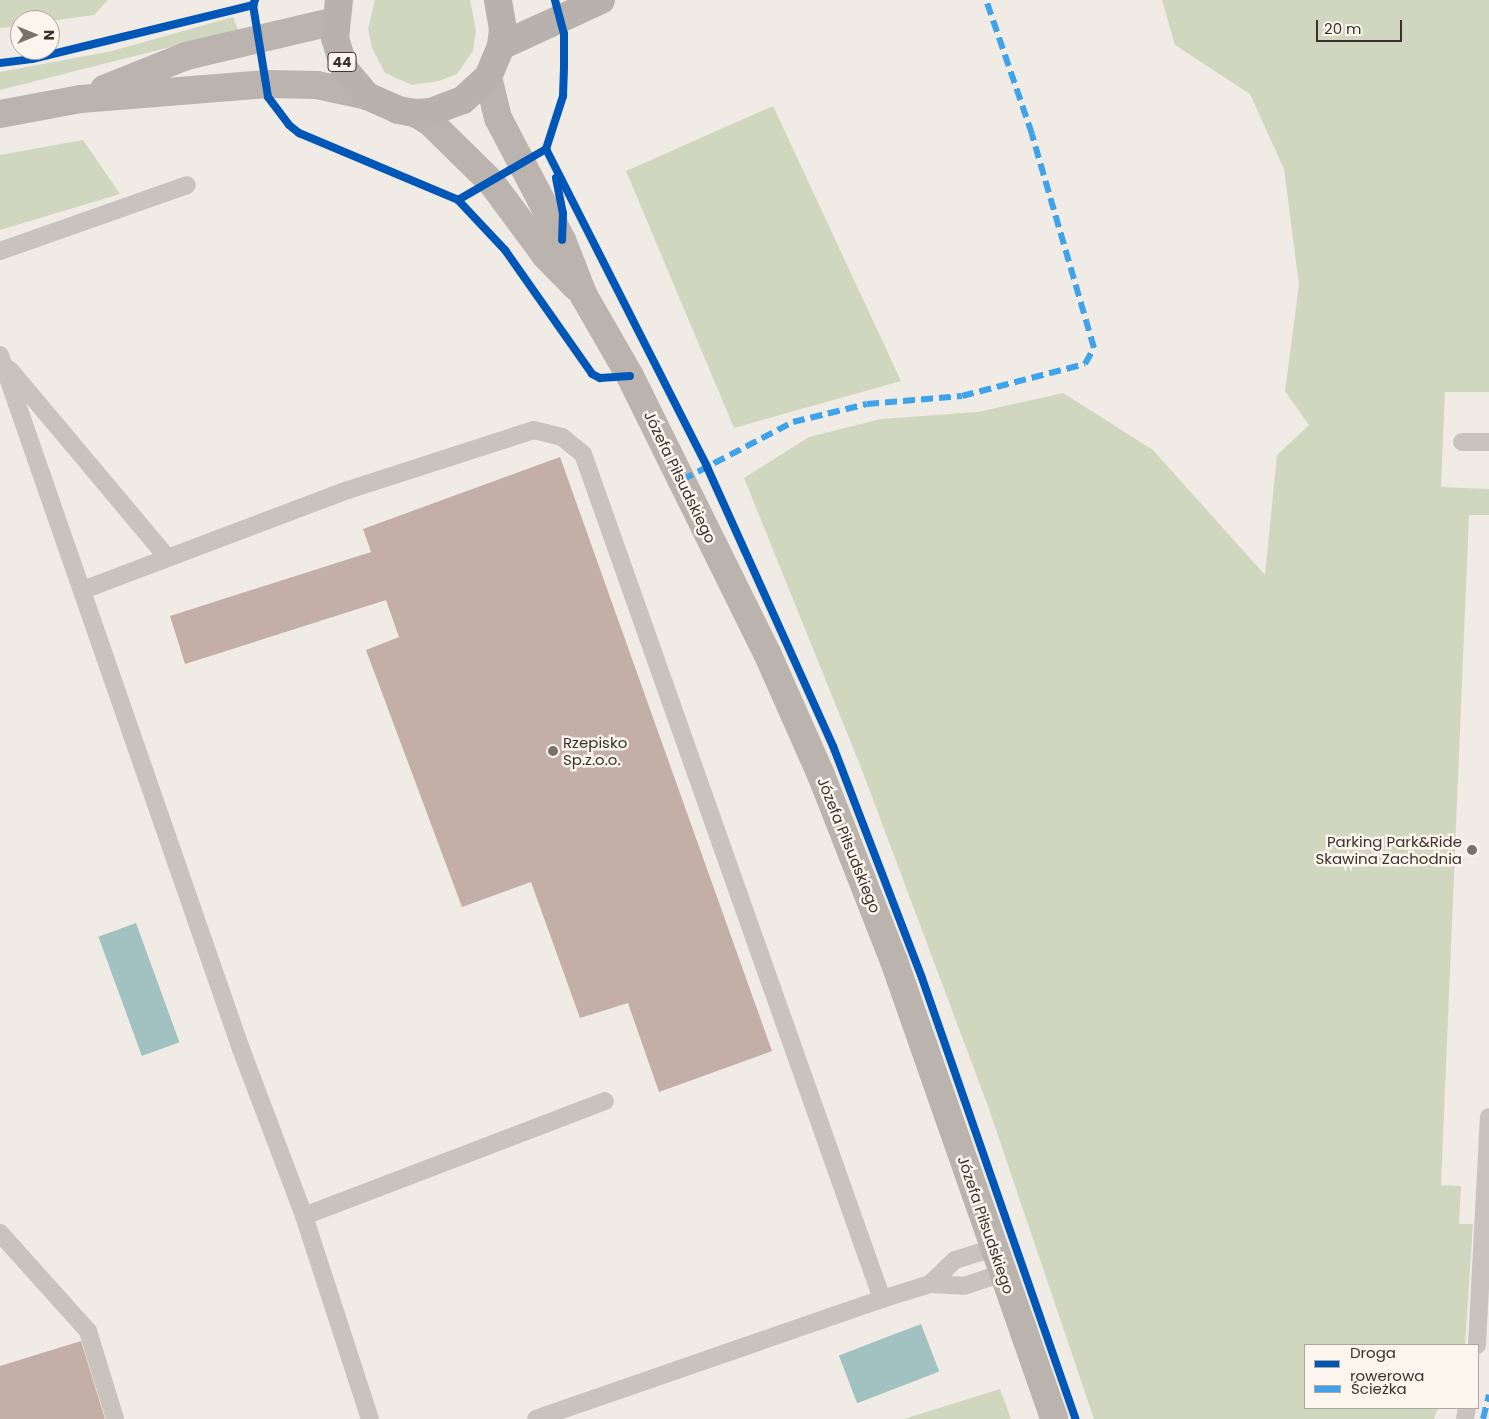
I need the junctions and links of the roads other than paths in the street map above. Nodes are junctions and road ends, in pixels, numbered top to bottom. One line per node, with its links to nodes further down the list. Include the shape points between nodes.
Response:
1 (498, 0): 4 (main road, 44, via 503,29)
2 (601, 0): 4 (main road)
3 (337, 10): 6 (main road, 44, via 335,38 345,70); 7 (main road, via 186,56)
4 (501, 46): 5 (main road, 44)
5 (488, 77): 8 (main road, 44, via 456,104); 12 (main road, Józefa Piłsudskiego, via 498,118 562,240)
6 (367, 96): 7 (main road, via 317,85 266,84); 8 (main road, 44, via 398,110)
7 (81, 99): 9 (main road)
8 (415, 113): 12 (main road, Józefa Piłsudskiego, via 430,122 491,182 546,256)
9 (0, 114)
10 (187, 185): 11 (lane)
11 (0, 251)
12 (584, 296): 23 (main road, Józefa Piłsudskiego, via 630,376 799,723 888,943)
13 (1, 357): 16 (lane); 17 (lane)
14 (1462, 442): 15 (lane)
15 (1489, 442)
16 (166, 558): 17 (lane); 26 (lane, via 348,490 534,430 562,437 583,454)
17 (83, 590): 21 (lane, via 241,1049)
18 (605, 1101): 21 (lane)
19 (1489, 1117): 20 (lane)
20 (1488, 1189): 27 (lane)
21 (304, 1216): 29 (lane)
22 (0, 1233): 28 (lane, via 88,1331)
23 (994, 1248): 24 (main road, Józefa Piłsudskiego); 25 (lane, via 955,1260)
24 (1003, 1273): 25 (lane, via 964,1286); 31 (main road, Józefa Piłsudskiego)
25 (930, 1284): 26 (lane)
26 (882, 1299): 30 (lane)
27 (1477, 1344)
28 (115, 1419)
29 (370, 1419)
30 (536, 1419)
31 (1054, 1419)

